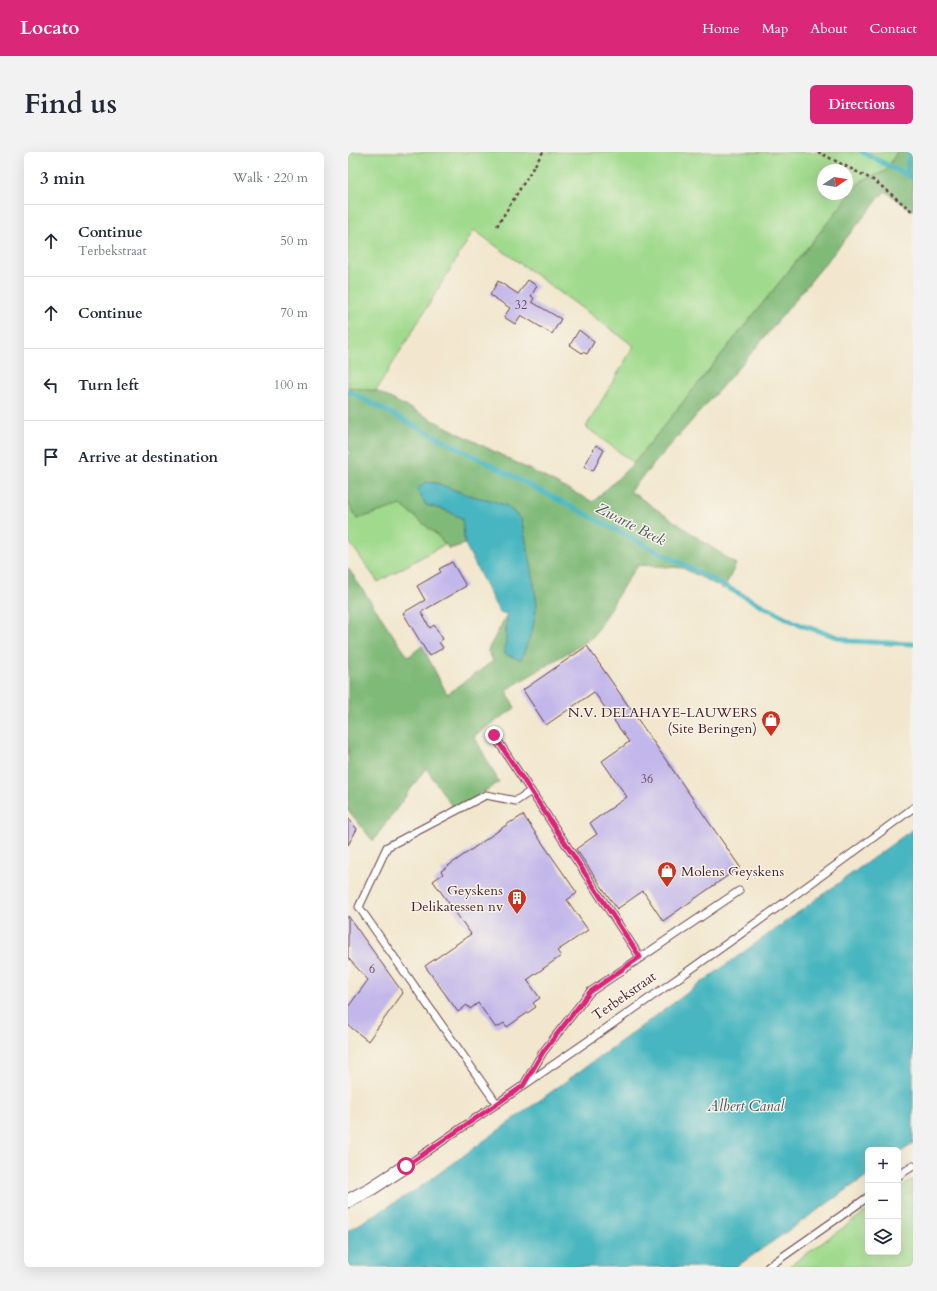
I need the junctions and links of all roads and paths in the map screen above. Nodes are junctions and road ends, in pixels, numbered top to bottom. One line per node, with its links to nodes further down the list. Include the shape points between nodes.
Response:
1 (543, 152): 4 (path)
2 (818, 152): 3 (path, via 875,181)
3 (913, 212)
4 (497, 226)
5 (494, 735): 6 (lane)
6 (531, 790): 9 (lane); 11 (lane, via 516,801 486,795 387,847 359,906)
7 (913, 808): 10 (lane, Terbekstraat, via 844,860)
8 (739, 891): 9 (lane)
9 (640, 957): 10 (lane, via 590,992 543,1052)
10 (523, 1086): 11 (lane, Terbekstraat)
11 (497, 1104): 12 (lane, Terbekstraat)
12 (406, 1166): 16 (street, Terbekstraat)
13 (913, 1166): 14 (lane)
14 (901, 1174)
15 (865, 1199): 17 (lane)
16 (348, 1201)
17 (768, 1267)

